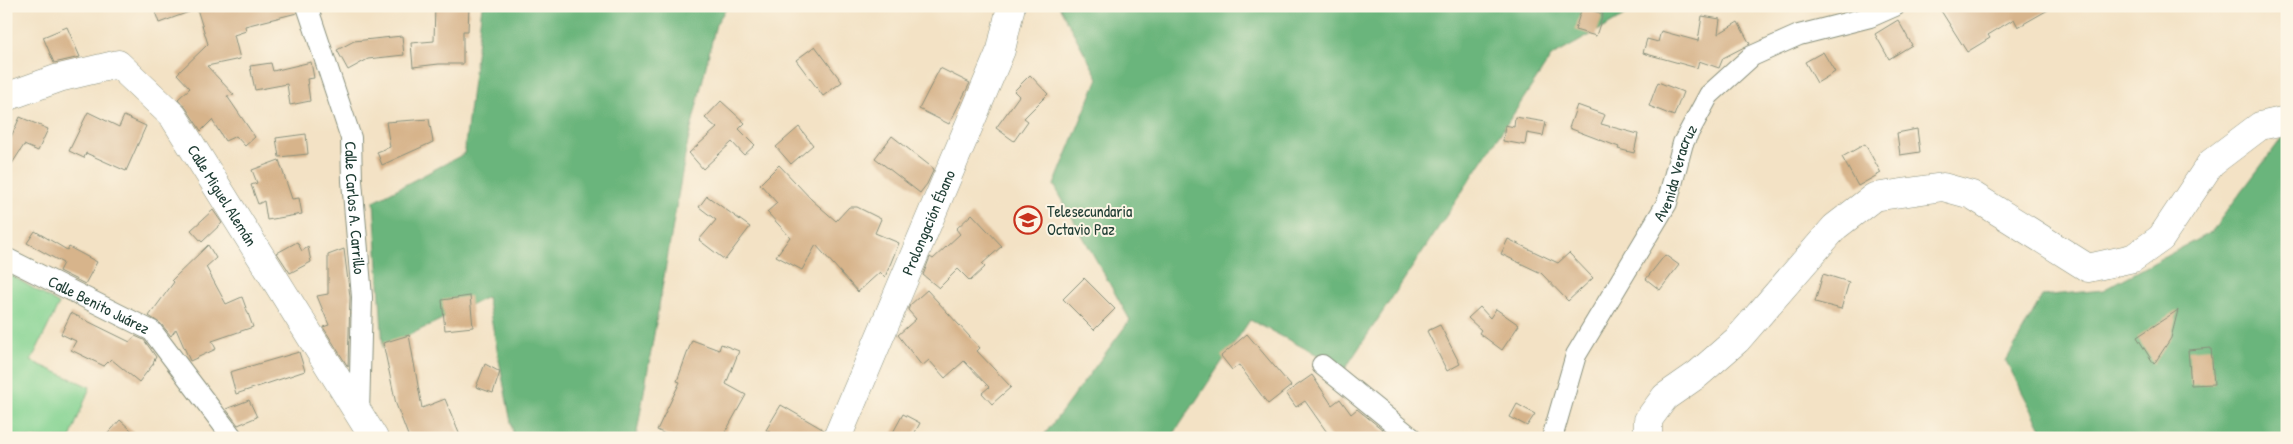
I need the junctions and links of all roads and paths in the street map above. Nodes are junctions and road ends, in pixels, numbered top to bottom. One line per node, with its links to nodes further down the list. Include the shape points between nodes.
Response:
1 (307, 6): 9 (street, Calle Carlos A. Carrillo, via 351,138 362,297)
2 (1011, 6): 11 (street, Prolongación Ébano, via 1001,50)
3 (1894, 6): 4 (street, Avenida Veracruz)
4 (1862, 12): 13 (street, Avenida Veracruz, via 1752,56 1709,95 1683,143 1667,203 1576,355)
5 (6, 97): 9 (street, Calle Miguel Alemán, via 59,78 118,64 173,116)
6 (2287, 120): 14 (street, via 2260,126 2212,163 2161,238 2133,258 2088,268 1972,195 1943,187 1874,197 1835,227 1738,340 1665,397 1648,420)
7 (6, 258): 10 (street, Calle Benito Juárez, via 152,330)
8 (1322, 365): 12 (street)
9 (366, 427)
10 (233, 438)
11 (837, 438)
12 (1412, 438)
13 (1552, 438)
14 (1648, 438)

